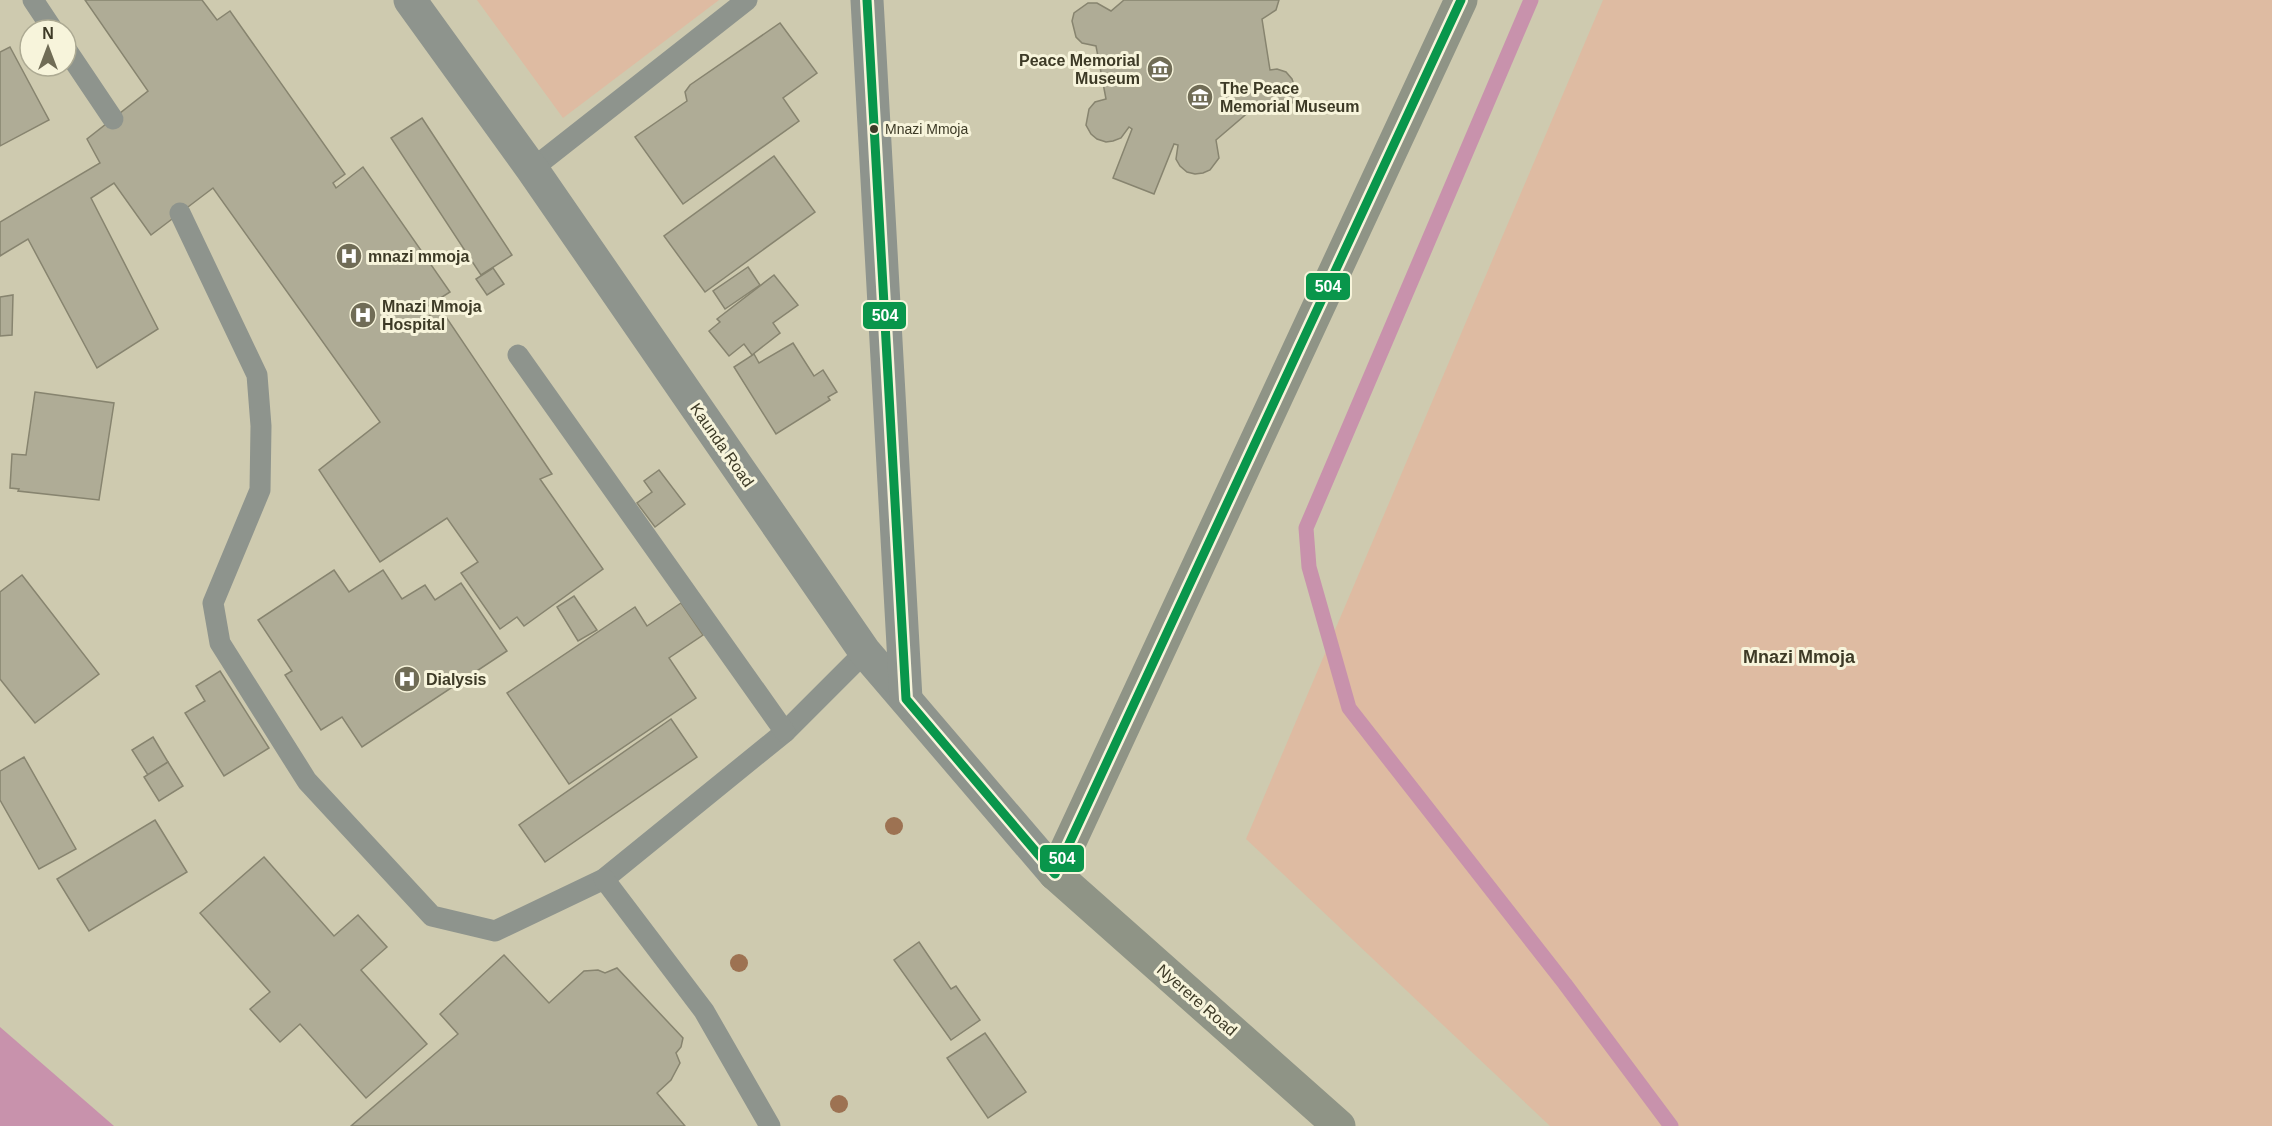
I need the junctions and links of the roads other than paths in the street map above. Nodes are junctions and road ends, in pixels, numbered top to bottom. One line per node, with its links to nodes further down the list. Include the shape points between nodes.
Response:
1 (33, 0): 6 (lane)
2 (410, 0): 9 (street, Kaunda Road)
3 (747, 0): 9 (lane)
4 (867, 0): 13 (street)
5 (1461, 0): 15 (main road)
6 (45, 18)
7 (78, 67): 8 (lane)
8 (113, 119)
9 (532, 168): 12 (street, Kaunda Road)
10 (180, 213): 16 (lane, via 257,375 260,490 213,603 220,643 307,782 432,916 495,931)
11 (518, 355): 14 (lane)
12 (865, 652): 13 (street, Kaunda Road); 14 (lane)
13 (906, 699): 15 (street, Kaunda Road)
14 (785, 732): 16 (lane)
15 (1055, 874): 18 (main road, Nyerere Road)
16 (604, 879): 17 (lane, via 704,1011)
17 (770, 1126)
18 (1340, 1126)

